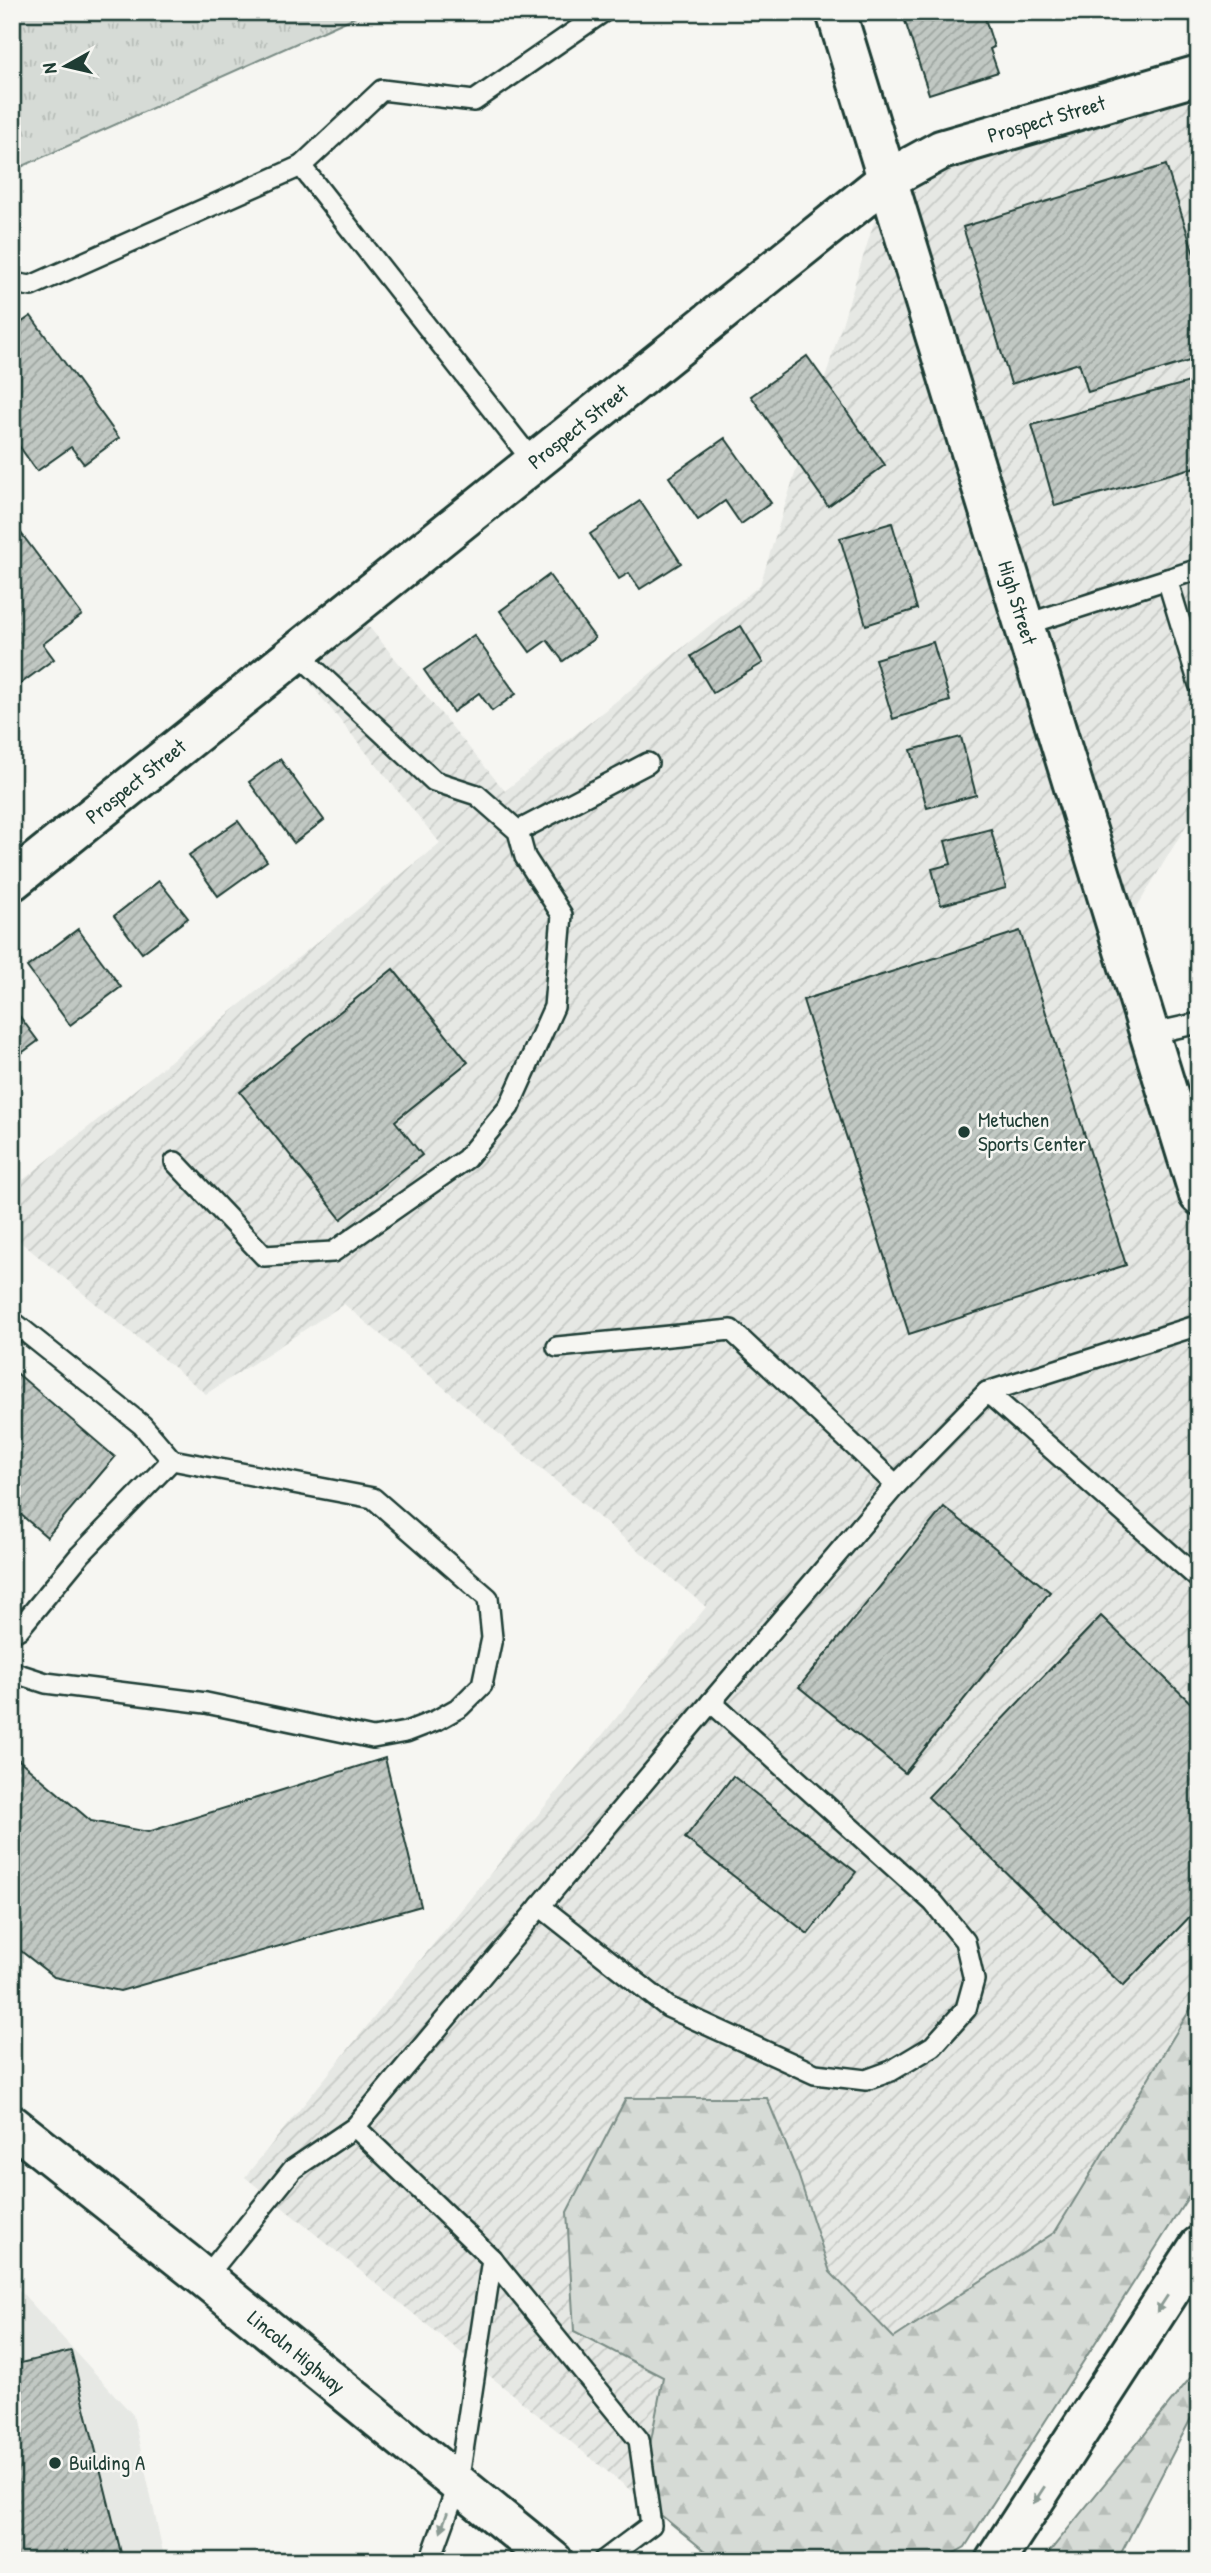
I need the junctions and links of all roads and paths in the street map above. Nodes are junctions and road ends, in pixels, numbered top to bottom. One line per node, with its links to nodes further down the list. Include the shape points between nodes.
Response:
1 (603, 12): 4 (lane, via 474,101 382,90)
2 (836, 12): 5 (main road, High Street)
3 (1196, 83): 5 (main road, Prospect Street, via 941,150)
4 (301, 166): 6 (lane, via 31,286); 7 (lane)
5 (886, 180): 7 (main road, Prospect Street); 10 (main road, High Street)
6 (12, 283)
7 (534, 463): 11 (main road, Prospect Street)
8 (1199, 569): 9 (lane)
9 (1167, 579): 10 (lane); 12 (lane)
10 (1024, 625): 17 (main road, High Street)
11 (297, 653): 14 (lane, via 434,781 477,795); 15 (main road, Prospect Street)
12 (1199, 684)
13 (648, 763): 14 (lane)
14 (518, 831): 19 (lane, via 525,857 562,915 554,1007 509,1107 466,1159 333,1252 264,1256)
15 (12, 881)
16 (1199, 1023): 17 (lane)
17 (1149, 1034): 18 (main road, High Street)
18 (1191, 1144): 20 (main road, High Street)
19 (174, 1161)
20 (1199, 1195)
21 (12, 1321): 25 (lane, via 142,1425)
22 (1199, 1325): 24 (lane)
23 (556, 1347): 26 (lane, via 731,1330)
24 (987, 1392): 26 (lane); 27 (lane)
25 (172, 1460): 28 (lane); 29 (lane, via 373,1499 488,1598 492,1638 482,1685 460,1707 437,1720 373,1738 206,1703 46,1683)
26 (896, 1485): 30 (lane)
27 (1199, 1579)
28 (12, 1633)
29 (12, 1672)
30 (711, 1702): 31 (lane); 31 (lane, via 933,1902 965,1941 974,1980 966,2009 933,2046 891,2071 866,2080 815,2074 668,2007)
31 (540, 1906): 32 (lane)
32 (355, 2127): 35 (lane); 36 (lane, via 293,2169)
33 (21, 2141): 36 (main road, Lincoln Highway)
34 (1199, 2246): 41 (main road, one-way to 41)
35 (492, 2259): 37 (lane); 40 (lane, via 639,2440 651,2525)
36 (205, 2278): 37 (main road, Lincoln Highway)
37 (458, 2484): 38 (lane, one-way to 38); 39 (main road, Lincoln Highway)
38 (430, 2561)
39 (553, 2561)
40 (603, 2561)
41 (995, 2561)

